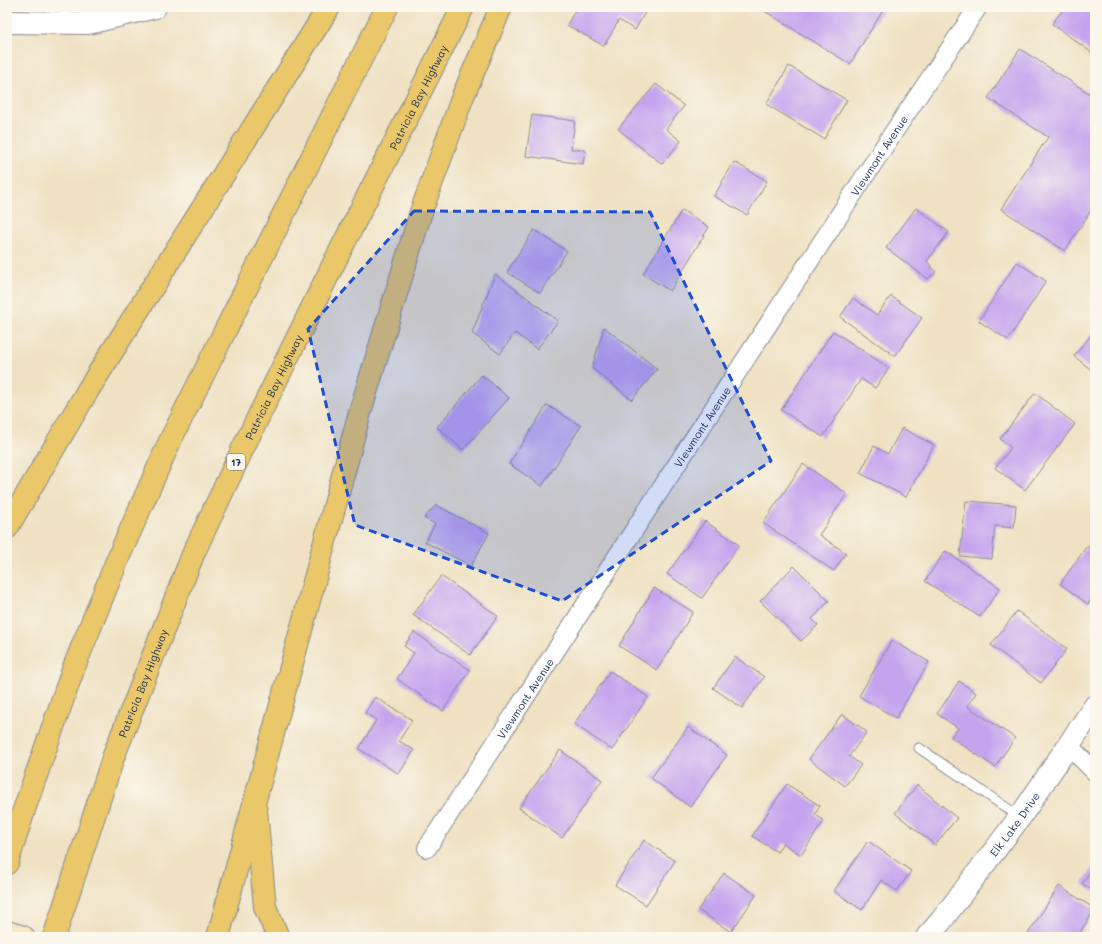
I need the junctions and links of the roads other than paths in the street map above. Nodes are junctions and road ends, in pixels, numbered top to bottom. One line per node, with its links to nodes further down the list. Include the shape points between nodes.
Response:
1 (155, 7): 7 (street, via 88,23)
2 (329, 7): 8 (highway)
3 (387, 7): 18 (highway, via 170,442 119,556 74,667)
4 (463, 7): 21 (highway, Patricia Bay Highway / 17, via 329,273 194,552 114,755)
5 (501, 7): 15 (highway, via 463,96 421,212 360,412)
6 (978, 7): 17 (street, Viewmont Avenue)
7 (7, 22)
8 (88, 390): 9 (highway, via 42,448); 10 (highway)
9 (7, 503)
10 (7, 528)
11 (1095, 706): 12 (street, Elk Lake Drive)
12 (1069, 746): 14 (street); 16 (street, Elk Lake Drive)
13 (919, 748): 16 (lane)
14 (1095, 772)
15 (255, 798): 22 (highway); 23 (highway, via 265,907)
16 (1020, 817): 24 (street, Elk Lake Drive, via 942,921)
17 (427, 848)
18 (7, 863)
19 (7, 932): 20 (main road)
20 (23, 937)
21 (54, 937)
22 (218, 937)
23 (278, 937)
24 (927, 937)

